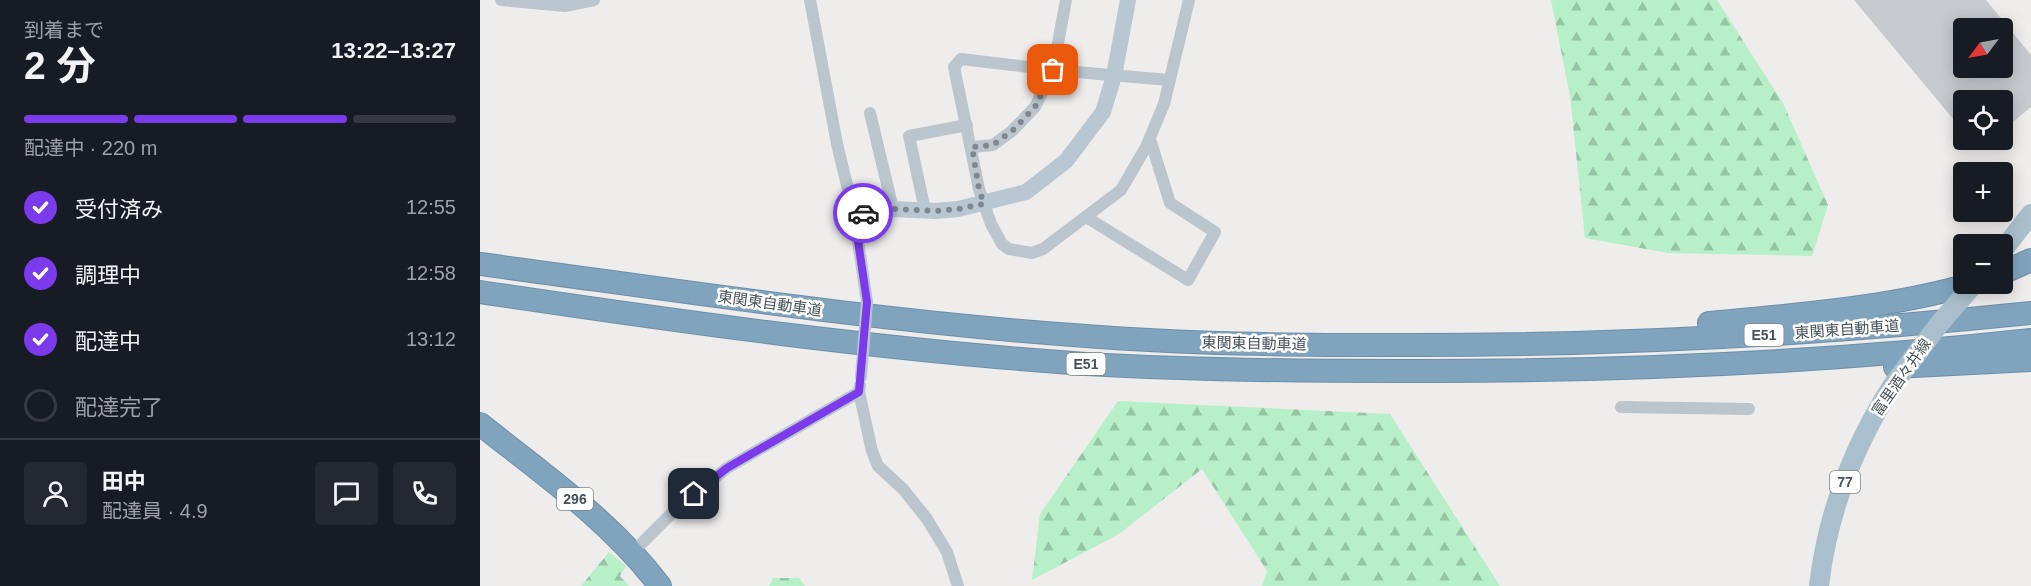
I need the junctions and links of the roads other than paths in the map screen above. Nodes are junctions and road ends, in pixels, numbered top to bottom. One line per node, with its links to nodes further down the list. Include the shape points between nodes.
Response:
1 (501, 0): 2 (street, via 565,6)
2 (594, 0)
3 (810, 0): 17 (street)
4 (1066, 0): 7 (street)
5 (1128, 0): 8 (street)
6 (1188, 0): 9 (street)
7 (1053, 70): 8 (street); 11 (street, via 962,59 954,67); 13 (street, via 1035,107 1012,131 993,145)
8 (1114, 75): 9 (street); 14 (street, via 1103,112 1066,161 1026,192)
9 (1169, 80): 12 (street)
10 (870, 113): 15 (street)
11 (967, 125): 13 (street); 16 (street, via 909,136)
12 (1150, 139): 19 (street, via 1121,190); 19 (street, via 1170,203 1215,232 1188,280)
13 (972, 147): 14 (street)
14 (984, 204): 16 (street); 19 (street, via 1002,244 1023,252 1043,249)
15 (893, 209): 16 (street); 17 (street)
16 (925, 210)
17 (854, 214): 32 (street, bridge, via 867,302)
18 (2031, 214): 20 (main road)
19 (1086, 217)
20 (2013, 237)
21 (2031, 260): 23 (highway)
22 (480, 264): 29 (highway, 東関東自動車道 / E51, via 887,319 1086,336 1226,344)
23 (2013, 268)
24 (1953, 289): 29 (highway, via 1788,315)
25 (480, 292): 31 (highway, 東関東自動車道 / E51, via 882,347 1088,364 1478,372)
26 (1965, 294): 39 (main road, 富里酒々井線 / 77, bridge, via 1892,386 1871,420 1846,479 1827,540)
27 (2031, 314): 29 (highway, 東関東自動車道 / E51, via 1783,334)
28 (2031, 340): 31 (highway, 東関東自動車道 / E51)
29 (1496, 345)
30 (2031, 360): 31 (highway, via 1806,369)
31 (1695, 365)
32 (859, 392): 36 (street, via 727,468 677,508); 38 (street, via 878,466 927,519 947,552)
33 (1621, 407): 34 (street)
34 (1749, 409)
35 (480, 424): 36 (highway, 296, via 583,505)
36 (633, 552): 37 (highway, 296)
37 (660, 586)
38 (958, 586)
39 (1819, 586)

